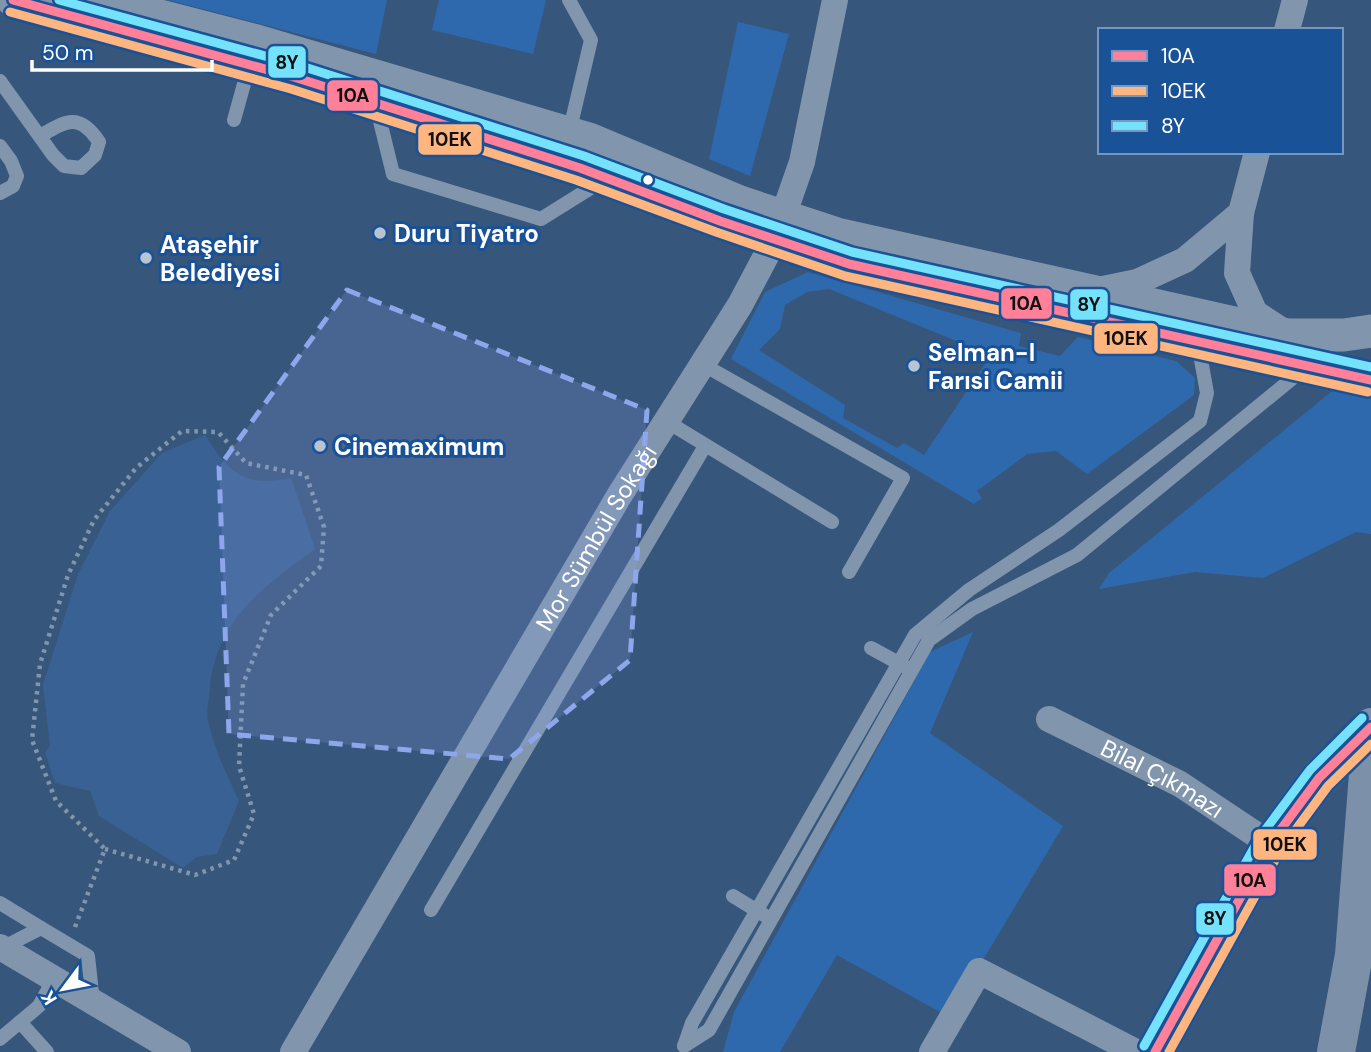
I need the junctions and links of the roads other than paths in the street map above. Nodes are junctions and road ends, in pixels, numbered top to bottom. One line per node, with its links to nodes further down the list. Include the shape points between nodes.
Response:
1 (13, 0): 7 (street)
2 (98, 0): 7 (street)
3 (569, 0): 11 (lane, via 591,40)
4 (835, 0): 18 (street, Mor Sümbül Sokağı, via 802,162)
5 (1294, 0): 6 (street)
6 (1287, 28)
7 (253, 54): 9 (street); 10 (lane); 11 (street)
8 (0, 81): 12 (lane)
9 (376, 103): 15 (street); 15 (lane, via 393,174 541,219)
10 (234, 120)
11 (569, 133): 18 (street)
12 (40, 136)
13 (0, 146): 16 (lane, via 17,176 13,186)
14 (1256, 154): 17 (street)
15 (607, 178): 18 (street)
16 (0, 193)
17 (1241, 214): 19 (street, via 1185,260 1137,282); 21 (street, via 1237,273 1255,313)
18 (780, 228): 19 (street, via 837,234); 22 (street, via 849,264); 23 (street, Mor Sümbül Sokağı, via 740,305)
19 (1093, 291): 21 (street)
20 (1371, 331): 21 (street)
21 (1288, 335)
22 (1197, 342): 24 (street); 31 (lane, via 1207,393 1200,421 1059,530 951,604 915,635)
23 (702, 364): 26 (street, Mor Sümbül Sokağı); 29 (lane, via 903,478)
24 (1308, 366): 25 (street); 31 (lane, via 1077,555 946,626)
25 (1371, 380)
26 (666, 421): 27 (lane); 50 (street, Mor Sümbül Sokağı)
27 (705, 446): 28 (lane); 38 (lane)
28 (832, 522)
29 (849, 572)
30 (871, 648): 31 (lane)
31 (905, 665): 39 (lane); 40 (lane)
32 (1049, 719): 35 (street, Bilal Çıkmazı, via 1180,784)
33 (1371, 727): 35 (main road, via 1318,778)
34 (1371, 735): 54 (main road, via 1354,955)
35 (1270, 844): 53 (main road)
36 (733, 896): 39 (lane)
37 (0, 903): 41 (lane)
38 (431, 910)
39 (757, 910): 40 (lane); 40 (lane, via 692,1023 684,1046 709,1030)
40 (771, 919)
41 (41, 928): 42 (lane); 45 (lane, via 88,956)
42 (1, 948): 43 (street)
43 (54, 979): 45 (street); 46 (lane, via 39,1006)
44 (1371, 992): 55 (main road)
45 (93, 1002): 49 (street)
46 (20, 1022): 47 (lane); 48 (lane)
47 (0, 1039)
48 (47, 1052)
49 (178, 1052)
50 (293, 1052)
51 (932, 1052): 52 (street, via 979,971)
52 (1136, 1052)
53 (1155, 1052)
54 (1336, 1052)
55 (1361, 1052)

